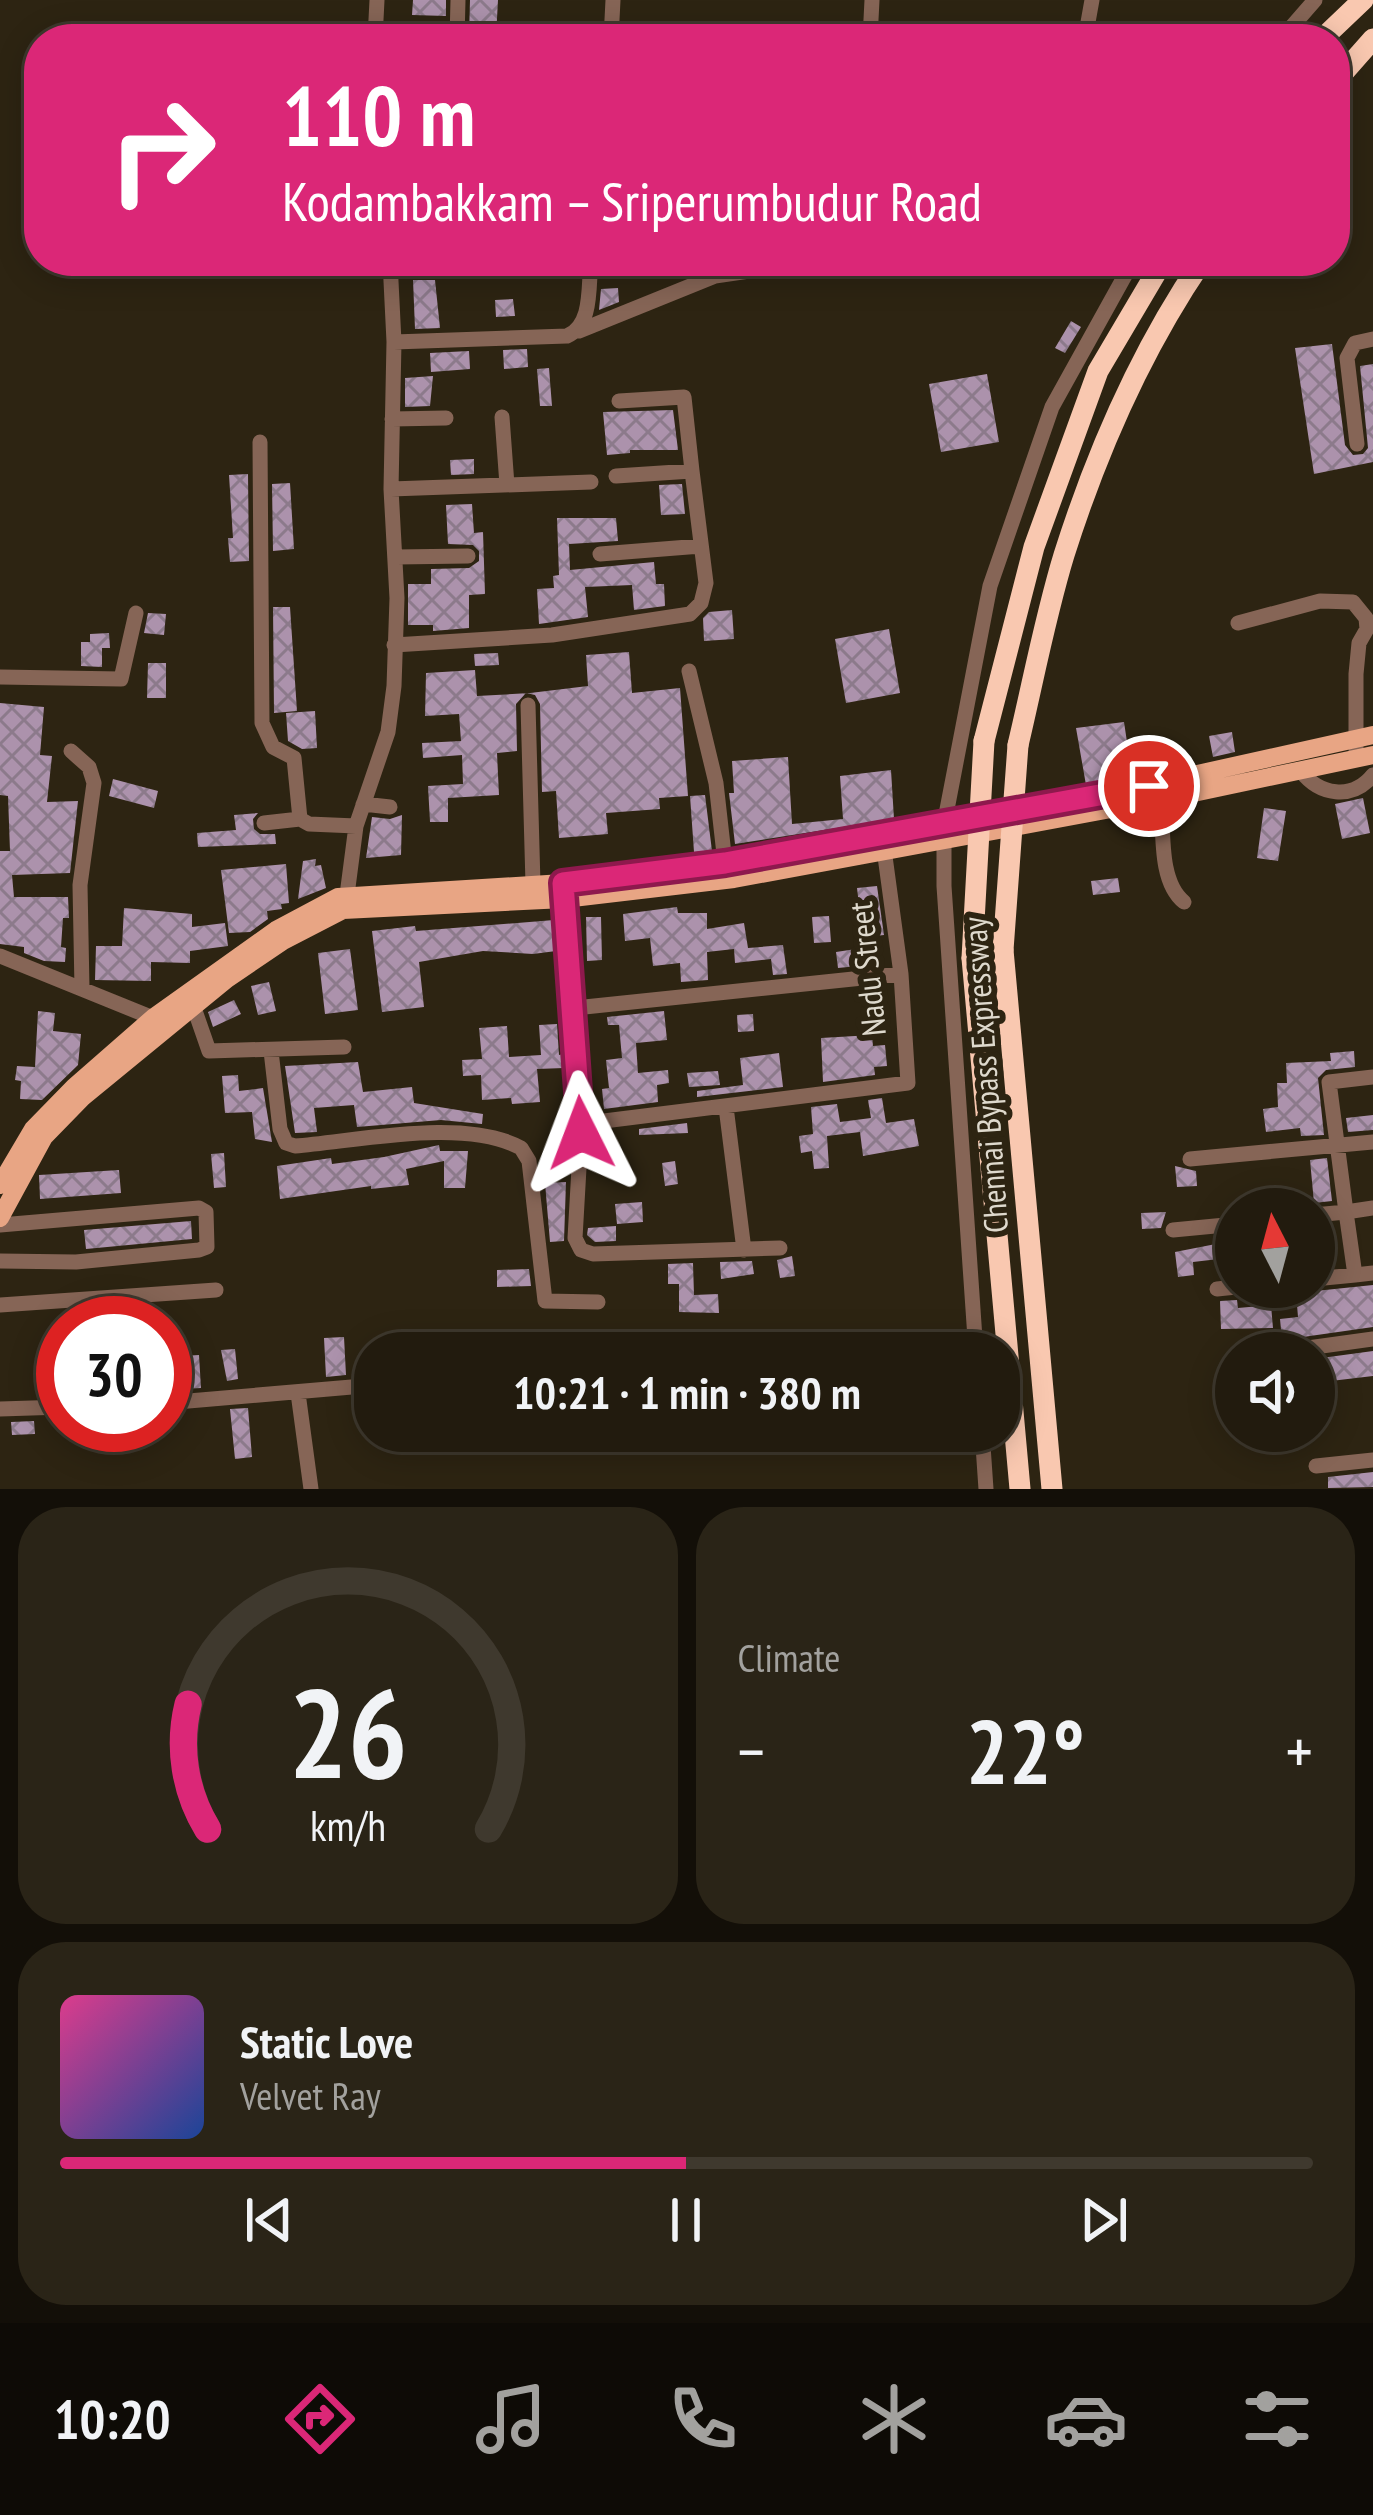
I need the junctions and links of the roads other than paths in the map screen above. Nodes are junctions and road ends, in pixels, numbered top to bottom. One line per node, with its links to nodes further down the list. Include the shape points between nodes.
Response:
1 (1315, 0): 3 (street)
2 (1363, 0): 4 (highway)
3 (1294, 24)
4 (1338, 24)
5 (1373, 40): 6 (highway)
6 (1350, 65)
7 (391, 276): 15 (street)
8 (589, 276): 13 (street)
9 (715, 276): 13 (street)
10 (1125, 276): 47 (street, via 1052,407 1017,500 990,586)
11 (1154, 276): 97 (highway, Chennai Bypass Expressway, bridge, via 1098,371 1034,547 984,742 972,958)
12 (1193, 276): 98 (highway, Chennai Bypass Expressway, bridge, via 1097,464 1064,557 1018,745 1003,950)
13 (579, 331): 15 (street)
14 (1373, 339): 21 (street, via 1354,343 1347,358)
15 (394, 341): 19 (street)
16 (619, 401): 22 (street, via 684,397)
17 (502, 417): 25 (street)
18 (446, 418): 19 (street)
19 (392, 419): 26 (street)
20 (260, 442): 44 (street, via 262,723 273,747 293,758)
21 (1357, 444)
22 (692, 471): 23 (street); 27 (street)
23 (616, 476)
24 (591, 482): 25 (street)
25 (507, 484): 26 (street)
26 (391, 489): 30 (street)
27 (701, 546): 28 (street); 33 (street, via 706,583 690,614)
28 (600, 554)
29 (468, 556): 30 (street)
30 (396, 557): 33 (street)
31 (136, 614): 35 (street, via 122,679)
32 (1238, 623): 37 (street, via 1320,601 1353,602 1367,629 1356,674)
33 (394, 645): 42 (street, via 388,732)
34 (689, 670): 49 (street)
35 (0, 677)
36 (528, 705): 50 (street)
37 (1365, 747): 39 (main road); 47 (main road)
38 (71, 751): 56 (street, via 94,783 80,885)
39 (1300, 771): 40 (street, via 1318,789 1335,792 1361,787); 41 (main road)
40 (1373, 775)
41 (1162, 799): 47 (main road); 53 (street, via 1163,848)
42 (363, 803): 43 (street); 46 (street)
43 (390, 807)
44 (300, 819): 45 (street); 46 (street)
45 (264, 823)
46 (356, 826): 52 (street)
47 (944, 833): 48 (main road); 49 (main road); 84 (street)
48 (884, 849): 51 (main road, via 734,879); 55 (street, Nadu Street)
49 (725, 863): 51 (main road)
50 (533, 884): 51 (main road); 52 (main road)
51 (564, 891): 57 (main road, via 343,910 283,941); 58 (street)
52 (347, 895): 59 (main road, via 276,930)
53 (1184, 902)
54 (0, 956): 56 (street)
55 (901, 974): 58 (street); 63 (street, Nadu Street, via 908,1083)
56 (82, 989): 59 (street)
57 (194, 1005): 59 (main road); 61 (street, via 209,1051)
58 (575, 1008): 64 (street)
59 (160, 1021): 68 (main road, via 60,1101)
60 (344, 1047): 61 (street)
61 (271, 1051): 82 (street, via 286,1143 446,1132 521,1148 545,1300)
62 (1373, 1077): 66 (street, via 1329,1082)
63 (726, 1107): 64 (street); 76 (street)
64 (580, 1124): 76 (street, via 580,1250)
65 (1373, 1142): 66 (street)
66 (1335, 1145): 67 (street); 70 (street)
67 (1190, 1159)
68 (7, 1174): 72 (main road)
69 (1373, 1208): 70 (street)
70 (1346, 1211): 71 (street); 79 (street)
71 (1335, 1212)
72 (0, 1221): 77 (street, via 199,1208 209,1239 199,1250)
73 (1215, 1226): 74 (street)
74 (1173, 1230)
75 (780, 1249): 76 (street)
76 (744, 1250)
77 (0, 1261)
78 (1373, 1273): 79 (street)
79 (1355, 1274): 80 (street)
80 (1335, 1276)
81 (216, 1290): 83 (street)
82 (598, 1302)
83 (0, 1305)
84 (974, 1332)
85 (1373, 1340): 86 (street)
86 (1335, 1345)
87 (354, 1387): 88 (street)
88 (298, 1393): 89 (street); 95 (street)
89 (192, 1401)
90 (0, 1408): 91 (street)
91 (36, 1408)
92 (983, 1452): 96 (street)
93 (1373, 1460): 94 (street)
94 (1316, 1466)
95 (311, 1489)
96 (986, 1489)
97 (1020, 1489)
98 (1052, 1489)

